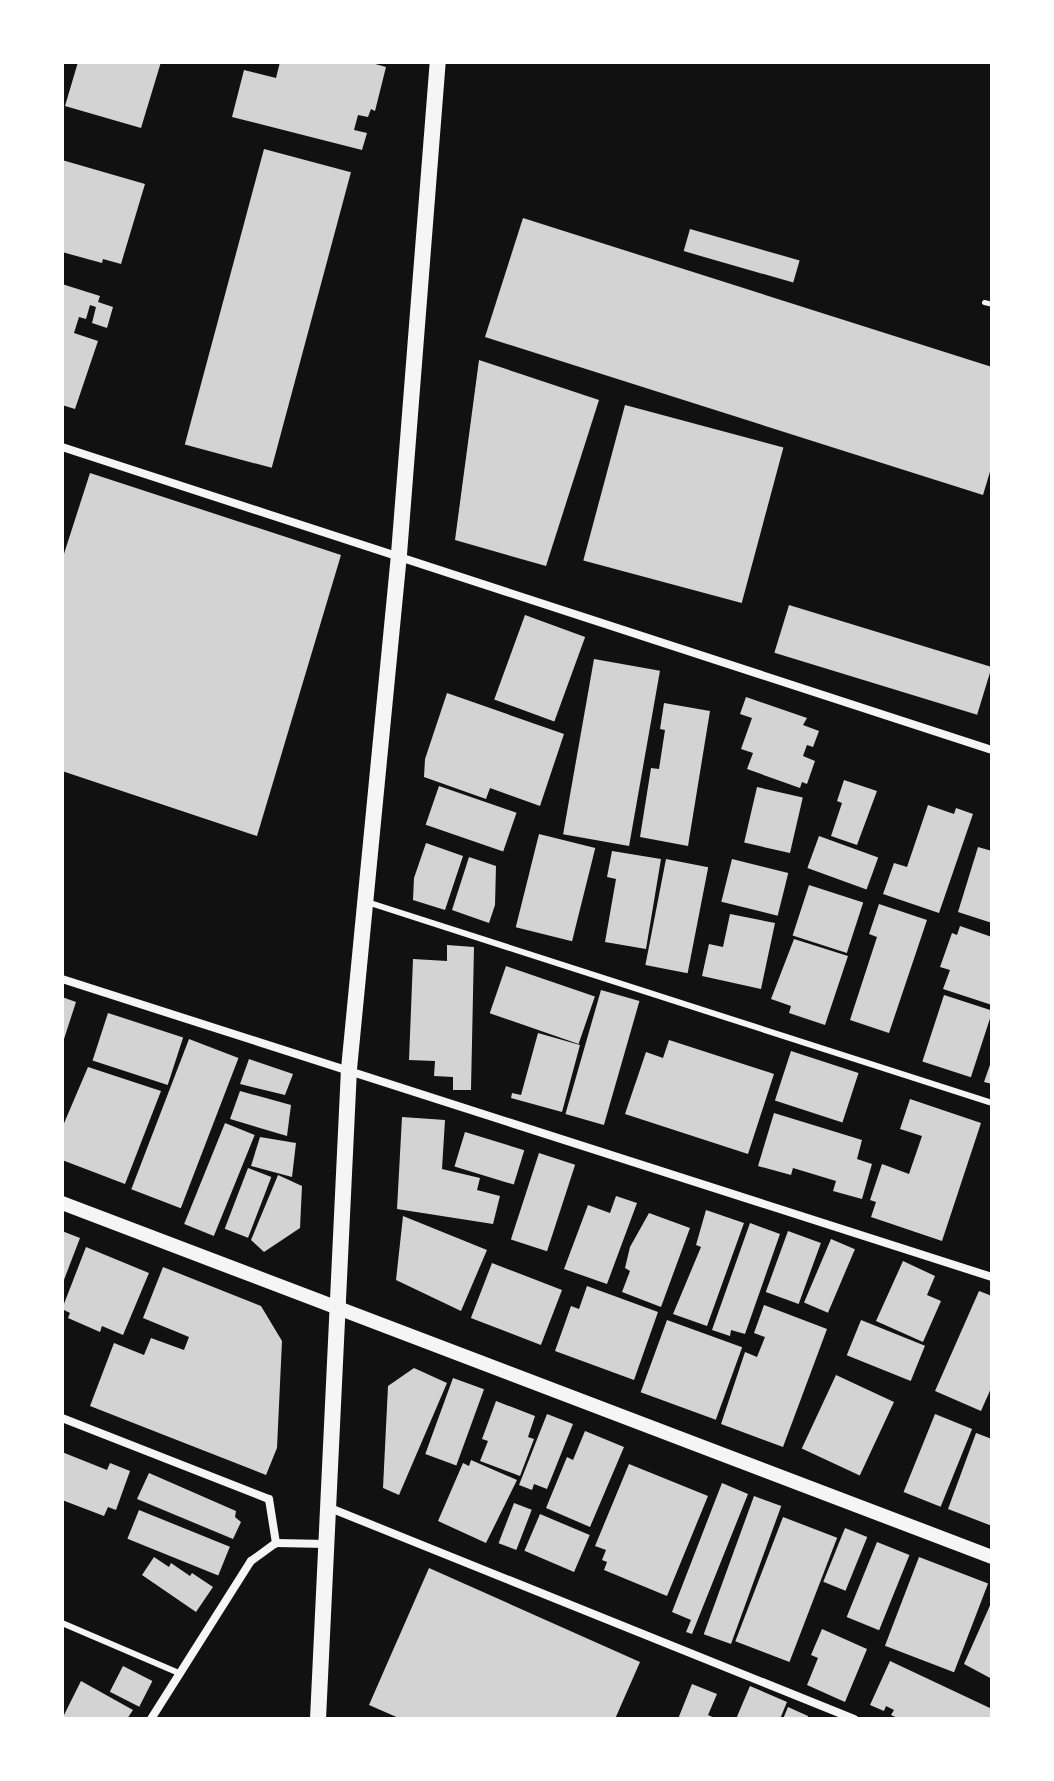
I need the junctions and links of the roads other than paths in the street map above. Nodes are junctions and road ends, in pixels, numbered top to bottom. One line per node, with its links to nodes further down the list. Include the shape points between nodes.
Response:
1 (438, 62): 3 (main road)
2 (62, 447): 3 (street)
3 (399, 554): 4 (street); 5 (main road)
4 (992, 750)
5 (364, 901): 7 (main road); 8 (lane)
6 (62, 979): 7 (street)
7 (349, 1069): 10 (street); 11 (main road)
8 (992, 1103)
9 (62, 1203): 11 (street)
10 (992, 1277)
11 (338, 1311): 13 (main road); 16 (street)
12 (62, 1418): 14 (street, via 269,1499)
13 (330, 1508): 15 (main road); 21 (street)
14 (276, 1543): 15 (street); 18 (street, via 251,1561)
15 (328, 1544): 20 (main road)
16 (992, 1557)
17 (62, 1623): 18 (lane)
18 (181, 1674): 19 (street)
19 (151, 1719)
20 (318, 1719)
21 (854, 1719)

